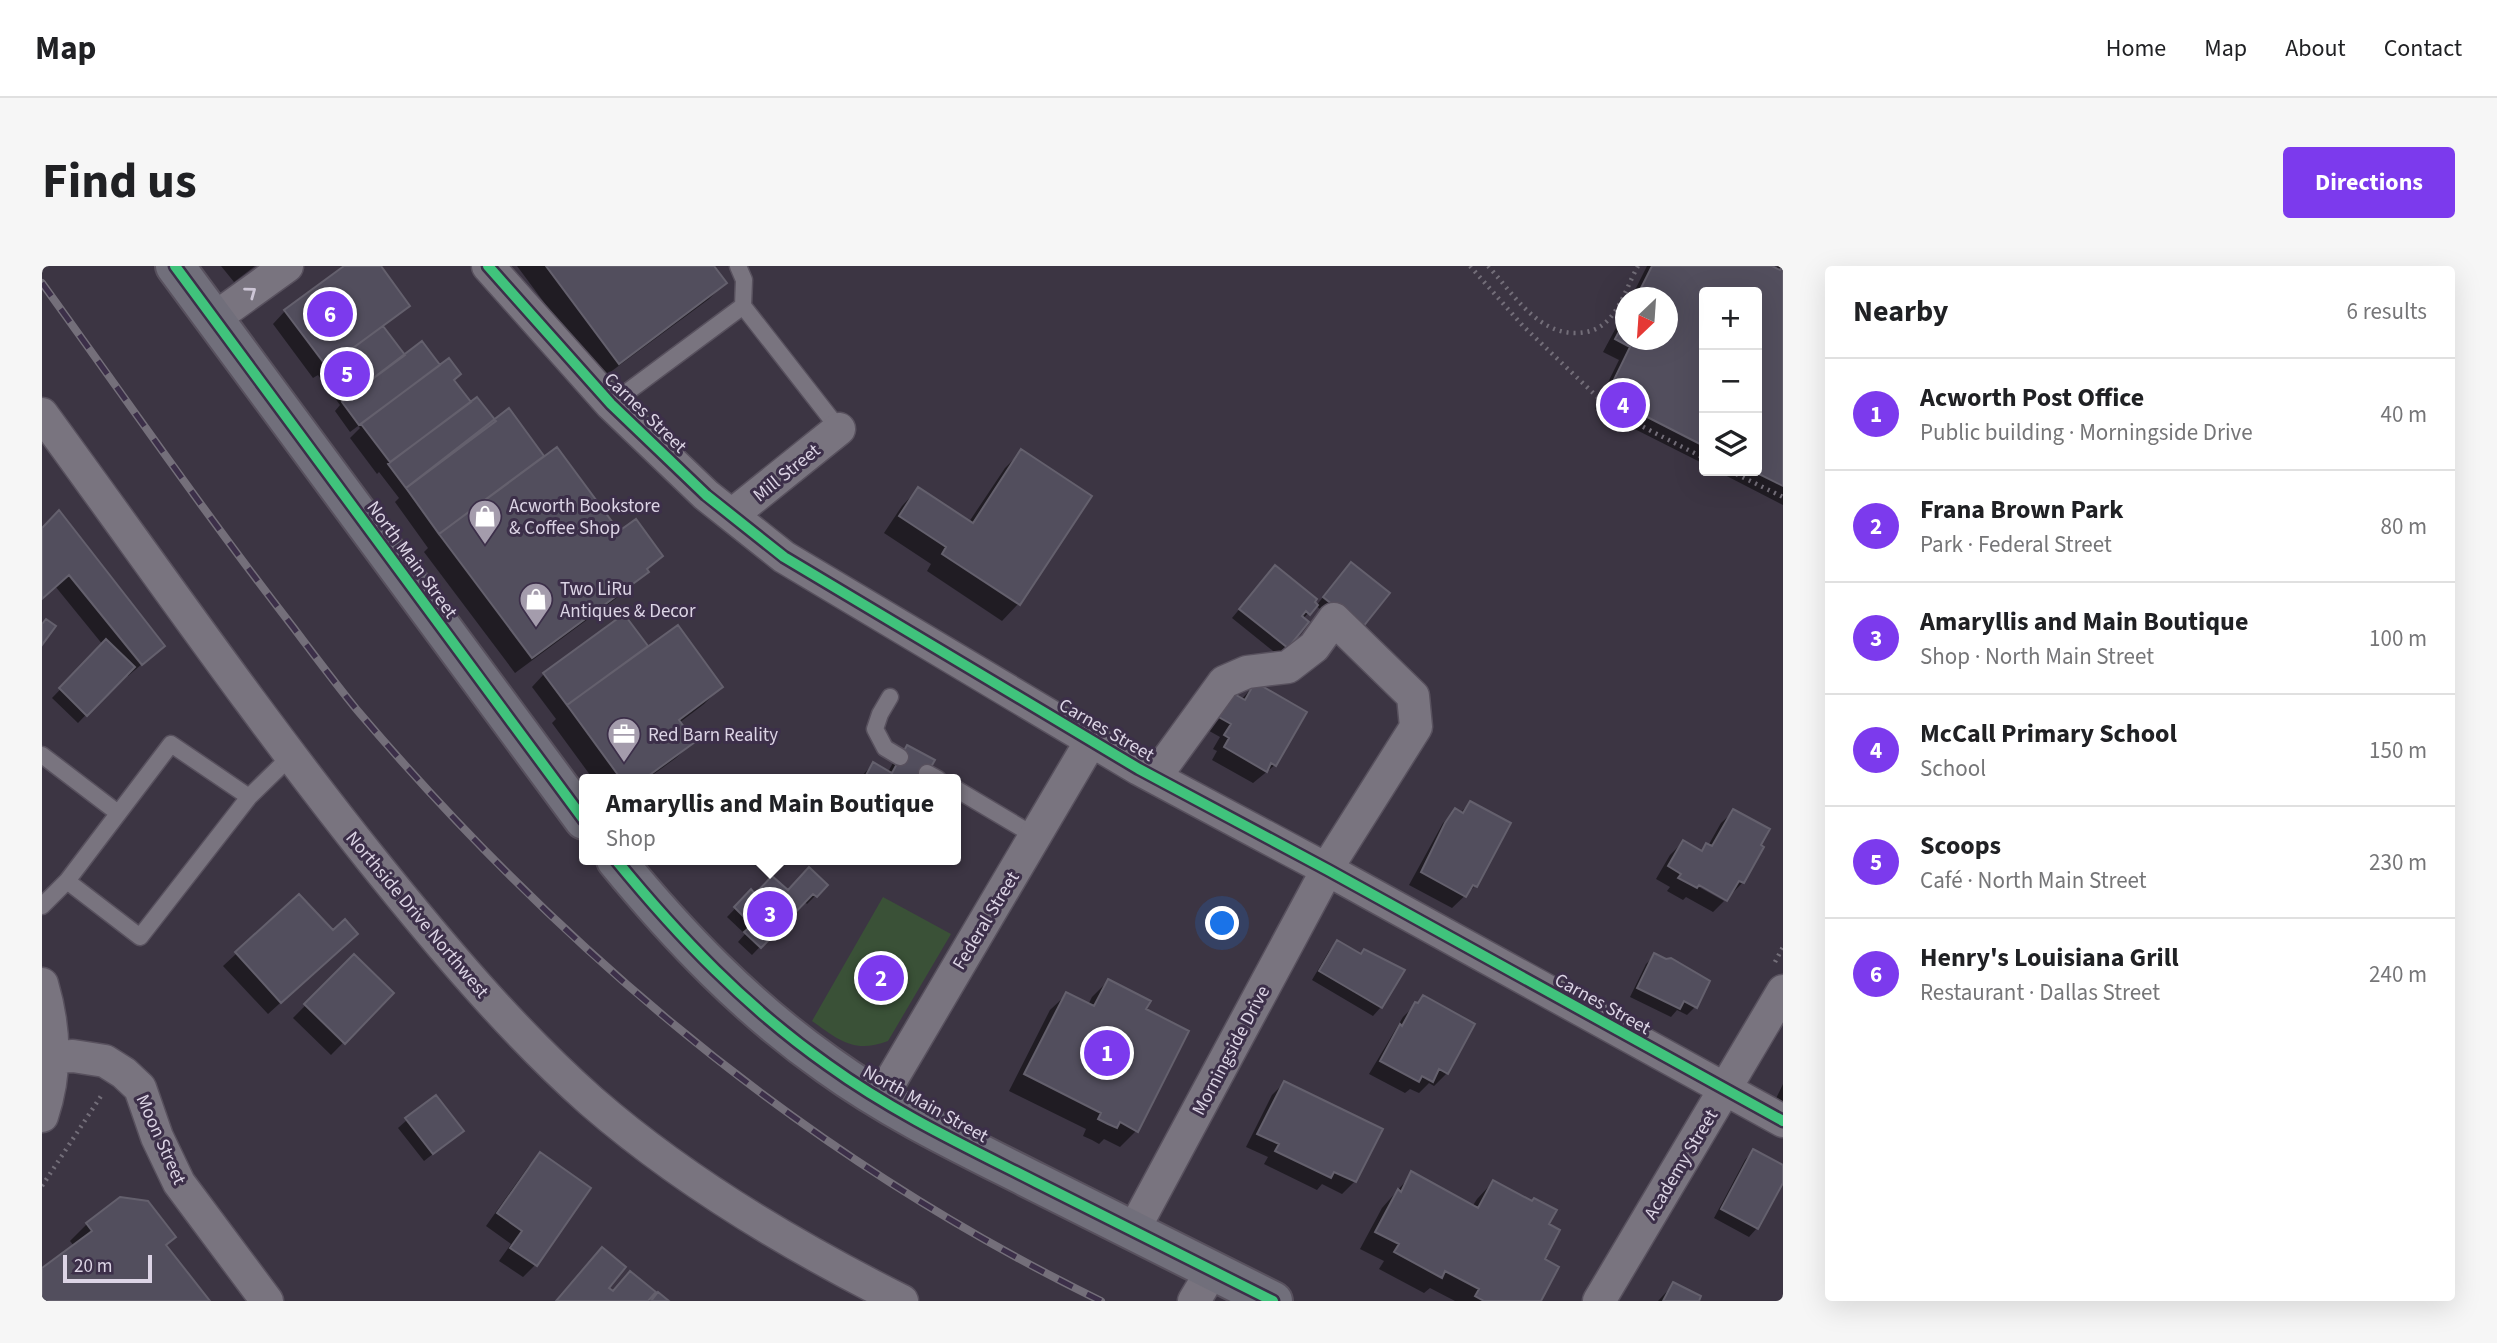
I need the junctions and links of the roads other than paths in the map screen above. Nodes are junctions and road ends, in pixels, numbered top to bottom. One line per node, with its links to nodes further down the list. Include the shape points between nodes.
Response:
1 (175, 266): 6 (main road, North Main Street)
2 (287, 266): 6 (street, one-way to 2)
3 (488, 266): 7 (street, Carnes Street)
4 (738, 266): 5 (lane, via 744,280)
5 (743, 306): 7 (lane); 9 (lane)
6 (215, 318): 20 (main road, North Main Street)
7 (611, 404): 10 (street, Carnes Street)
8 (42, 415): 14 (street, Northside Drive Northwest)
9 (839, 429): 10 (street, Mill Street)
10 (732, 515): 12 (street, Carnes Street, via 815,577)
11 (890, 697): 15 (lane, via 875,729 884,748)
12 (1091, 741): 16 (street, Carnes Street); 21 (street, Federal Street)
13 (42, 755): 19 (lane)
14 (291, 756): 18 (lane); 36 (street, Northside Drive Northwest, via 437,941 508,1021 583,1094 713,1193)
15 (900, 757)
16 (1155, 777): 23 (street, Carnes Street); 23 (street, Morningside Drive, via 1224,682 1247,672 1288,667 1314,647 1334,619 1413,696 1416,727)
17 (961, 792): 21 (lane)
18 (248, 797): 19 (lane, via 171,744); 24 (lane, via 140,937)
19 (118, 813): 24 (lane)
20 (579, 813)
21 (1035, 836): 30 (street, Federal Street)
22 (620, 865): 30 (main road, North Main Street, via 723,978 778,1027)
23 (1328, 870): 29 (street, Carnes Street); 33 (street, Morningside Drive)
24 (67, 881): 25 (lane)
25 (42, 906)
26 (42, 984): 28 (street, via 50,1011)
27 (1783, 991): 29 (street, Academy Street)
28 (54, 1057): 31 (street); 35 (street, Moon Street, via 105,1061 140,1088 179,1183)
29 (1724, 1090): 32 (street, Carnes Street); 38 (street, Academy Street)
30 (880, 1099): 33 (main road, North Main Street)
31 (42, 1116)
32 (1783, 1121)
33 (1133, 1231): 34 (main road, North Main Street)
34 (1203, 1286): 37 (main road, North Main Street)
35 (267, 1301)
36 (902, 1301)
37 (1273, 1301)
38 (1599, 1301)

